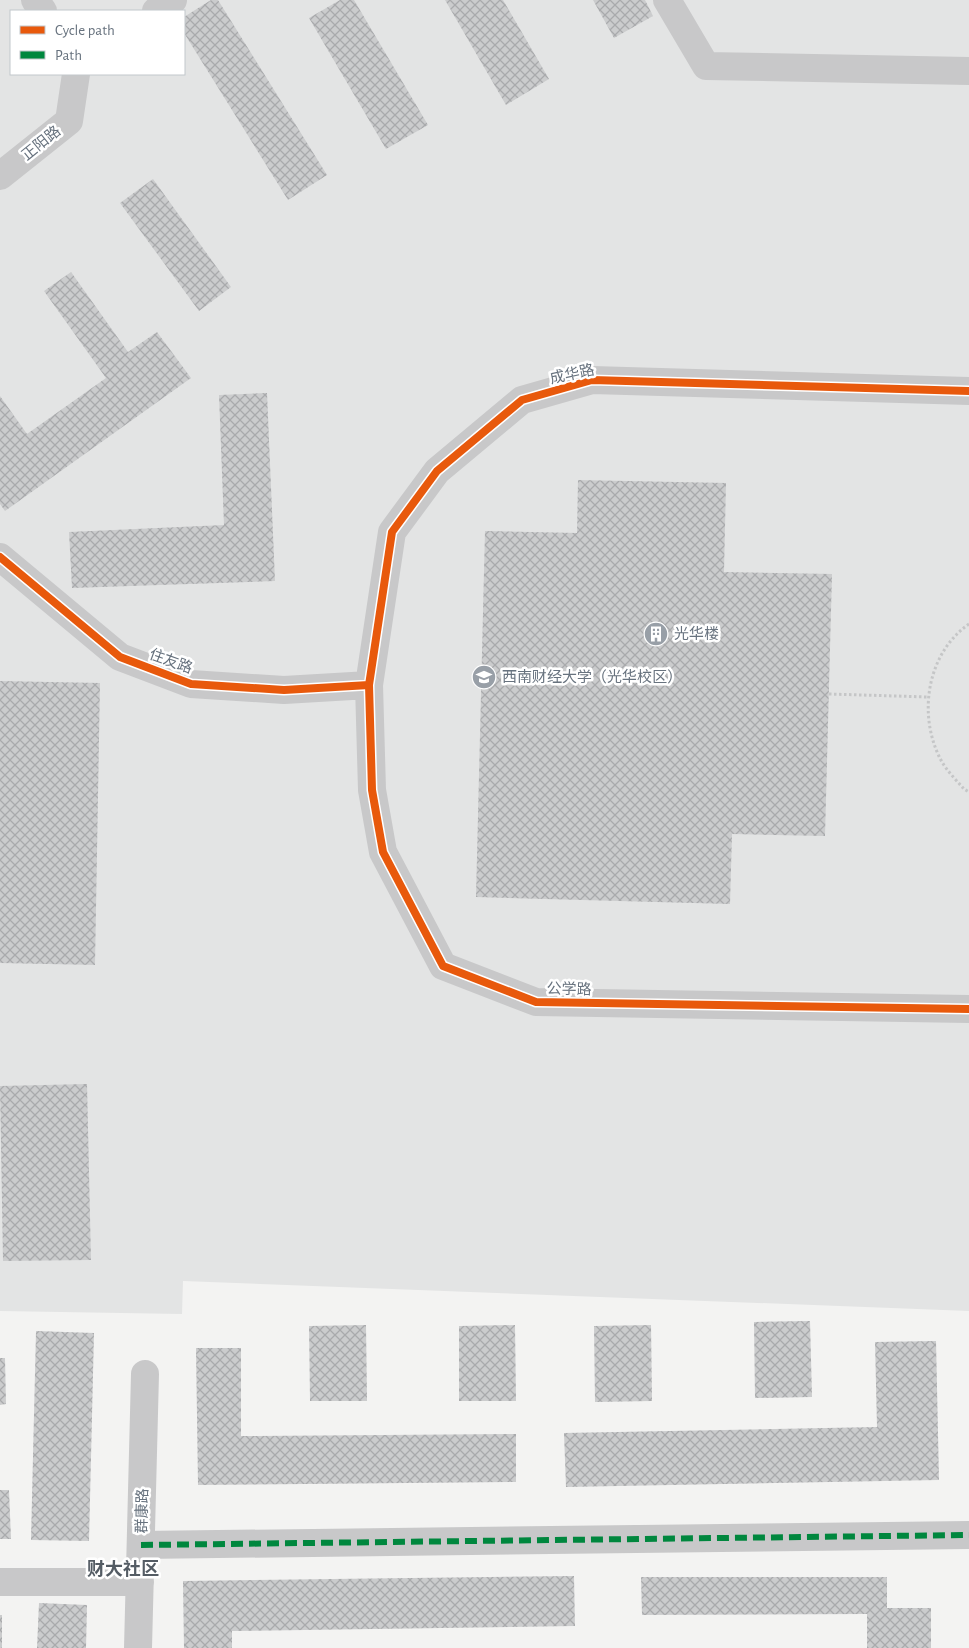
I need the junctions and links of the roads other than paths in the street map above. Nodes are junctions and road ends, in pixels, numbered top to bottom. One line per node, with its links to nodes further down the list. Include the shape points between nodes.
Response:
1 (173, 0): 3 (street)
2 (667, 0): 4 (street, via 706,66)
3 (158, 10)
4 (969, 71)
5 (76, 75): 6 (street, 正阳路, via 69,121)
6 (0, 176)
7 (969, 391): 9 (street, 成华路, via 592,380 522,400 437,471 392,532)
8 (0, 557): 9 (street, 住友路, via 120,656 191,684 284,690)
9 (369, 685): 10 (street, 公学路, via 372,790 383,852 443,966 536,1002)
10 (969, 1009)
11 (145, 1374): 13 (street, 群康路)
12 (969, 1535): 13 (street)
13 (141, 1545): 15 (street, 群康路)
14 (0, 1582): 15 (street)
15 (140, 1582): 16 (street, 群康路)
16 (138, 1648)

